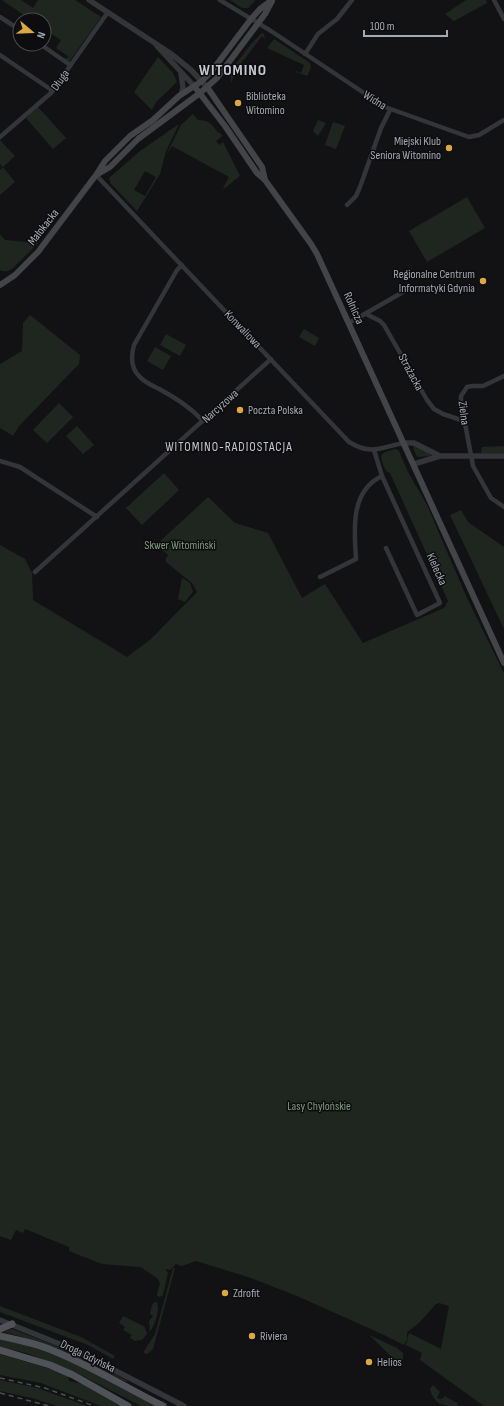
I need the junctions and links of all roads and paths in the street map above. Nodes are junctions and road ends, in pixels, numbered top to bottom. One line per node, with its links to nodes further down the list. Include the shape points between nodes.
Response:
1 (89, 0): 6 (street)
2 (220, 0): 8 (street, Widna)
3 (272, 0): 8 (main road, Małokacka); 10 (main road, Małokacka)
4 (352, 0): 14 (street, via 337,19 318,34)
5 (494, 0): 9 (street)
6 (108, 12): 12 (street); 16 (street, Długa)
7 (0, 17): 11 (street)
8 (251, 19): 10 (street, Widna); 18 (main road, Małokacka)
9 (504, 19)
10 (258, 23): 14 (street, Widna); 20 (main road, Małokacka, via 217,78)
11 (12, 25)
12 (153, 42): 17 (street); 18 (street)
13 (51, 52): 16 (street)
14 (305, 54): 24 (street, Widna)
15 (0, 55): 21 (street)
16 (70, 65): 21 (street, Długa)
17 (181, 72): 19 (street); 23 (street)
18 (202, 81): 19 (main road, Małokacka); 20 (street)
19 (194, 86): 22 (main road, Rolnicza); 23 (main road, Małokacka)
20 (207, 87): 22 (main road, Małokacka); 28 (main road, Rolnicza, via 262,167)
21 (53, 91): 26 (street, Długa)
22 (200, 94): 27 (main road, Małokacka, via 138,139 110,167); 28 (main road, Rolnicza)
23 (181, 95): 27 (main road, Małokacka, via 130,136 105,161)
24 (390, 110): 25 (street, Widna, via 469,137 480,135); 29 (street, via 356,196)
25 (504, 120)
26 (0, 137)
27 (96, 175): 30 (street, Konwaliowa); 31 (main road, Małokacka, via 38,252 15,275)
28 (265, 180): 34 (main road, Rolnicza, via 312,244)
29 (347, 205)
30 (182, 265): 35 (street, Konwaliowa); 38 (street, via 134,345 132,364 141,379 192,409)
31 (0, 285)
32 (410, 288): 33 (street)
33 (366, 314): 34 (street); 37 (street, Strażacka, via 384,325 426,400 434,409)
34 (349, 323): 39 (main road, Rolnicza)
35 (271, 359): 38 (street, Narcyzowa); 40 (street, Konwaliowa, via 350,442 357,447)
36 (504, 376): 37 (street, Zielna, via 488,385 467,387 461,396)
37 (464, 420): 43 (street, Zielna)
38 (203, 421): 49 (street, Narcyzowa)
39 (404, 443): 40 (street, Konwaliowa); 41 (main road, Rolnicza); 42 (street, via 414,443)
40 (374, 450): 47 (street, Kielecka)
41 (409, 453): 46 (main road, Kielecka)
42 (440, 456): 43 (street); 46 (street)
43 (471, 456): 44 (street); 48 (street, Zielna, via 473,466 487,493)
44 (504, 456)
45 (0, 461): 49 (street, via 20,467)
46 (414, 464): 53 (main road, Kielecka)
47 (382, 476): 50 (street, Kielecka, via 440,603 417,615); 52 (street, via 375,479 368,488 356,511 356,559)
48 (504, 507)
49 (97, 517): 51 (street, Narcyzowa)
50 (386, 548)
51 (35, 572)
52 (320, 577)
53 (504, 663)
54 (0, 1320): 55 (street)
55 (12, 1324): 56 (main road); 61 (street, via 77,1351)
56 (0, 1329)
57 (0, 1336): 60 (main road, Droga Gdyńska, via 61,1354)
58 (0, 1350): 59 (main road, Droga Gdyńska, via 67,1372)
59 (128, 1406)
60 (163, 1406)
61 (184, 1406)

